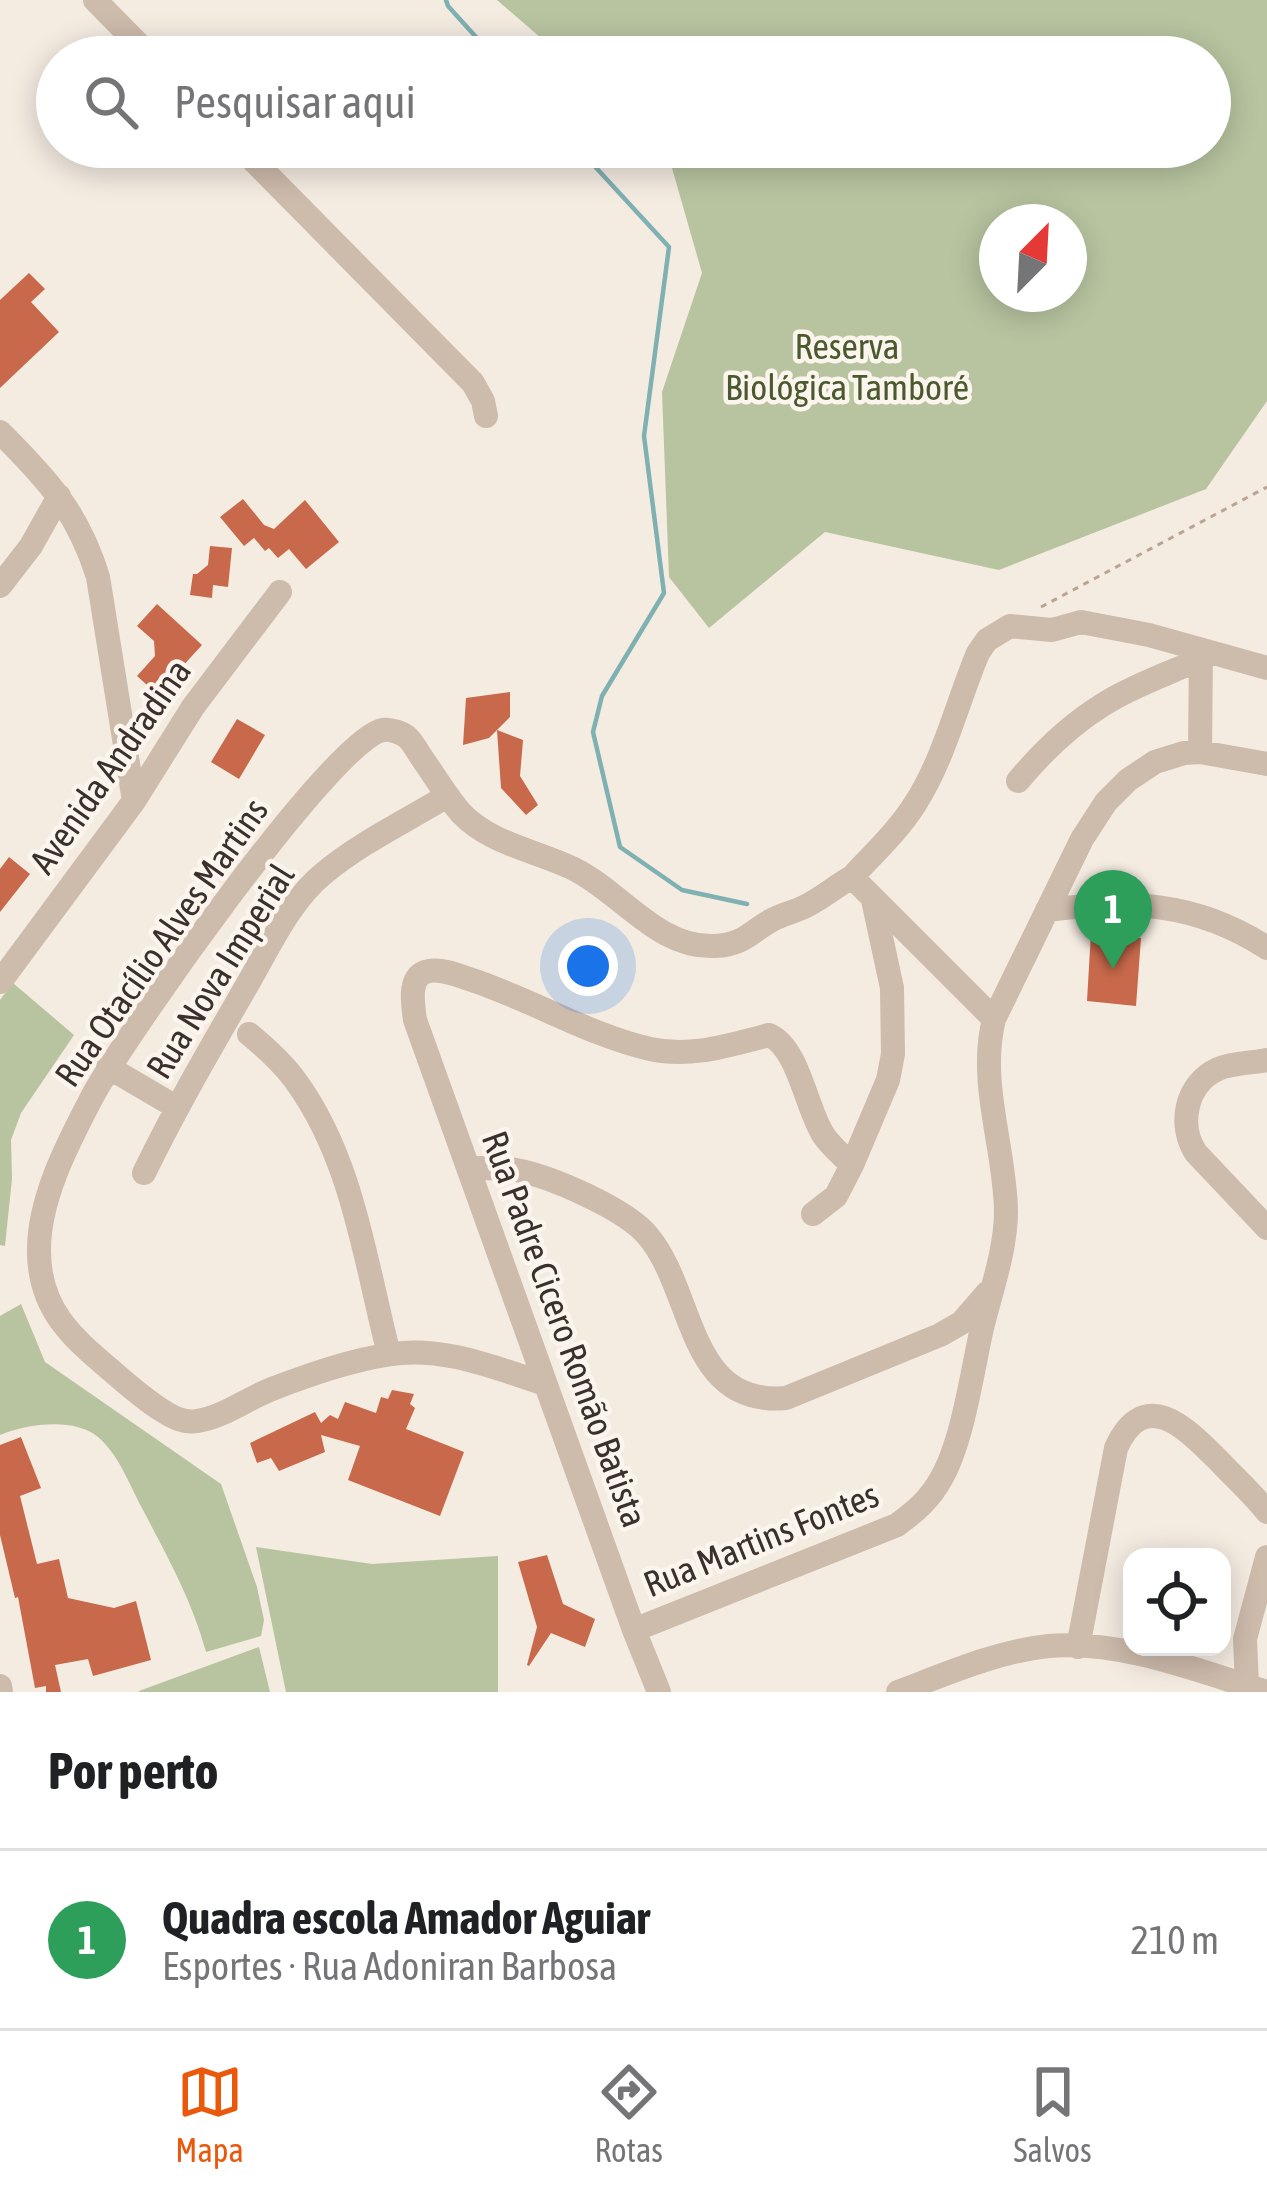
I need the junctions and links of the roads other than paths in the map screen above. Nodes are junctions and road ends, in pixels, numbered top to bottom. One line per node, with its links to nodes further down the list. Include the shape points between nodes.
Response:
1 (94, 0): 2 (street)
2 (130, 36)
3 (261, 168): 4 (street, via 473,383)
4 (486, 416)
5 (0, 432): 6 (street)
6 (59, 496): 7 (street); 8 (street)
7 (83, 537): 8 (street); 17 (street, via 98,577)
8 (31, 546): 9 (street)
9 (0, 586)
10 (280, 592): 17 (street, Avenida Andradina)
11 (1201, 654): 12 (street, Rua Otacílio Alves Martins); 13 (street); 15 (street, via 1072,725); 18 (street, Rua Otacílio Alves Martins, via 1081,622 1000,630 979,653 917,801)
12 (1267, 668)
13 (1199, 752): 14 (street, Rua Martins Fontes); 20 (street, Rua Martins Fontes, via 1155,762 1106,802)
14 (1267, 764)
15 (1018, 781)
16 (447, 796): 18 (street, Rua Otacílio Alves Martins, via 479,827 573,868 649,924 694,945 751,936); 26 (street, Rua Otacílio Alves Martins, via 408,738 382,730 358,744 235,889); 27 (street, Rua Nova Imperial, via 311,885)
17 (134, 801): 22 (street, Avenida Andradina)
18 (852, 877): 19 (street)
19 (872, 898): 23 (street); 28 (street, via 892,988 893,1054)
20 (1047, 910): 21 (street, via 1144,904 1221,922); 23 (street, Rua Martins Fontes)
21 (1267, 947)
22 (0, 982)
23 (994, 1019): 33 (street, Rua Martins Fontes, via 988,1072 1006,1216)
24 (249, 1034): 35 (street, via 315,1109 345,1176)
25 (1267, 1060): 32 (street, via 1219,1068 1189,1100 1185,1121 1196,1153)
26 (108, 1067): 27 (street); 35 (street, Rua Otacílio Alves Martins, via 42,1220 42,1277 70,1336 141,1396 191,1422)
27 (176, 1107): 30 (street, Rua Nova Imperial)
28 (852, 1165): 29 (street, Rua Padre Cicero Romão Batista, via 823,1134 776,1036 685,1053 650,1049 430,970 414,987 415,1020); 31 (street, via 836,1196)
29 (470, 1168): 34 (street, via 520,1171 627,1216 665,1262 706,1360 740,1391 786,1398); 37 (street, Rua Padre Cicero Romão Batista)
30 (144, 1174)
31 (813, 1214)
32 (1267, 1228)
33 (993, 1284): 34 (street, via 961,1324); 36 (street, Rua Martins Fontes)
34 (913, 1346): 36 (street, via 945,1344)
35 (388, 1354): 37 (street, Rua Otacílio Alves Martins, via 426,1351)
36 (972, 1375): 40 (street, Rua Martins Fontes, via 944,1475 924,1505 897,1525)
37 (545, 1384): 40 (street, Rua Padre Cicero Romão Batista)
38 (1267, 1512): 41 (street, via 1172,1419 1133,1422 1116,1448)
39 (1267, 1557): 42 (street, via 1245,1639)
40 (634, 1630): 43 (street, Rua Padre Cicero Romão Batista)
41 (1078, 1647): 42 (street, via 1137,1654); 44 (street, via 1003,1655)
42 (1252, 1690)
43 (659, 1692)
44 (898, 1692)

